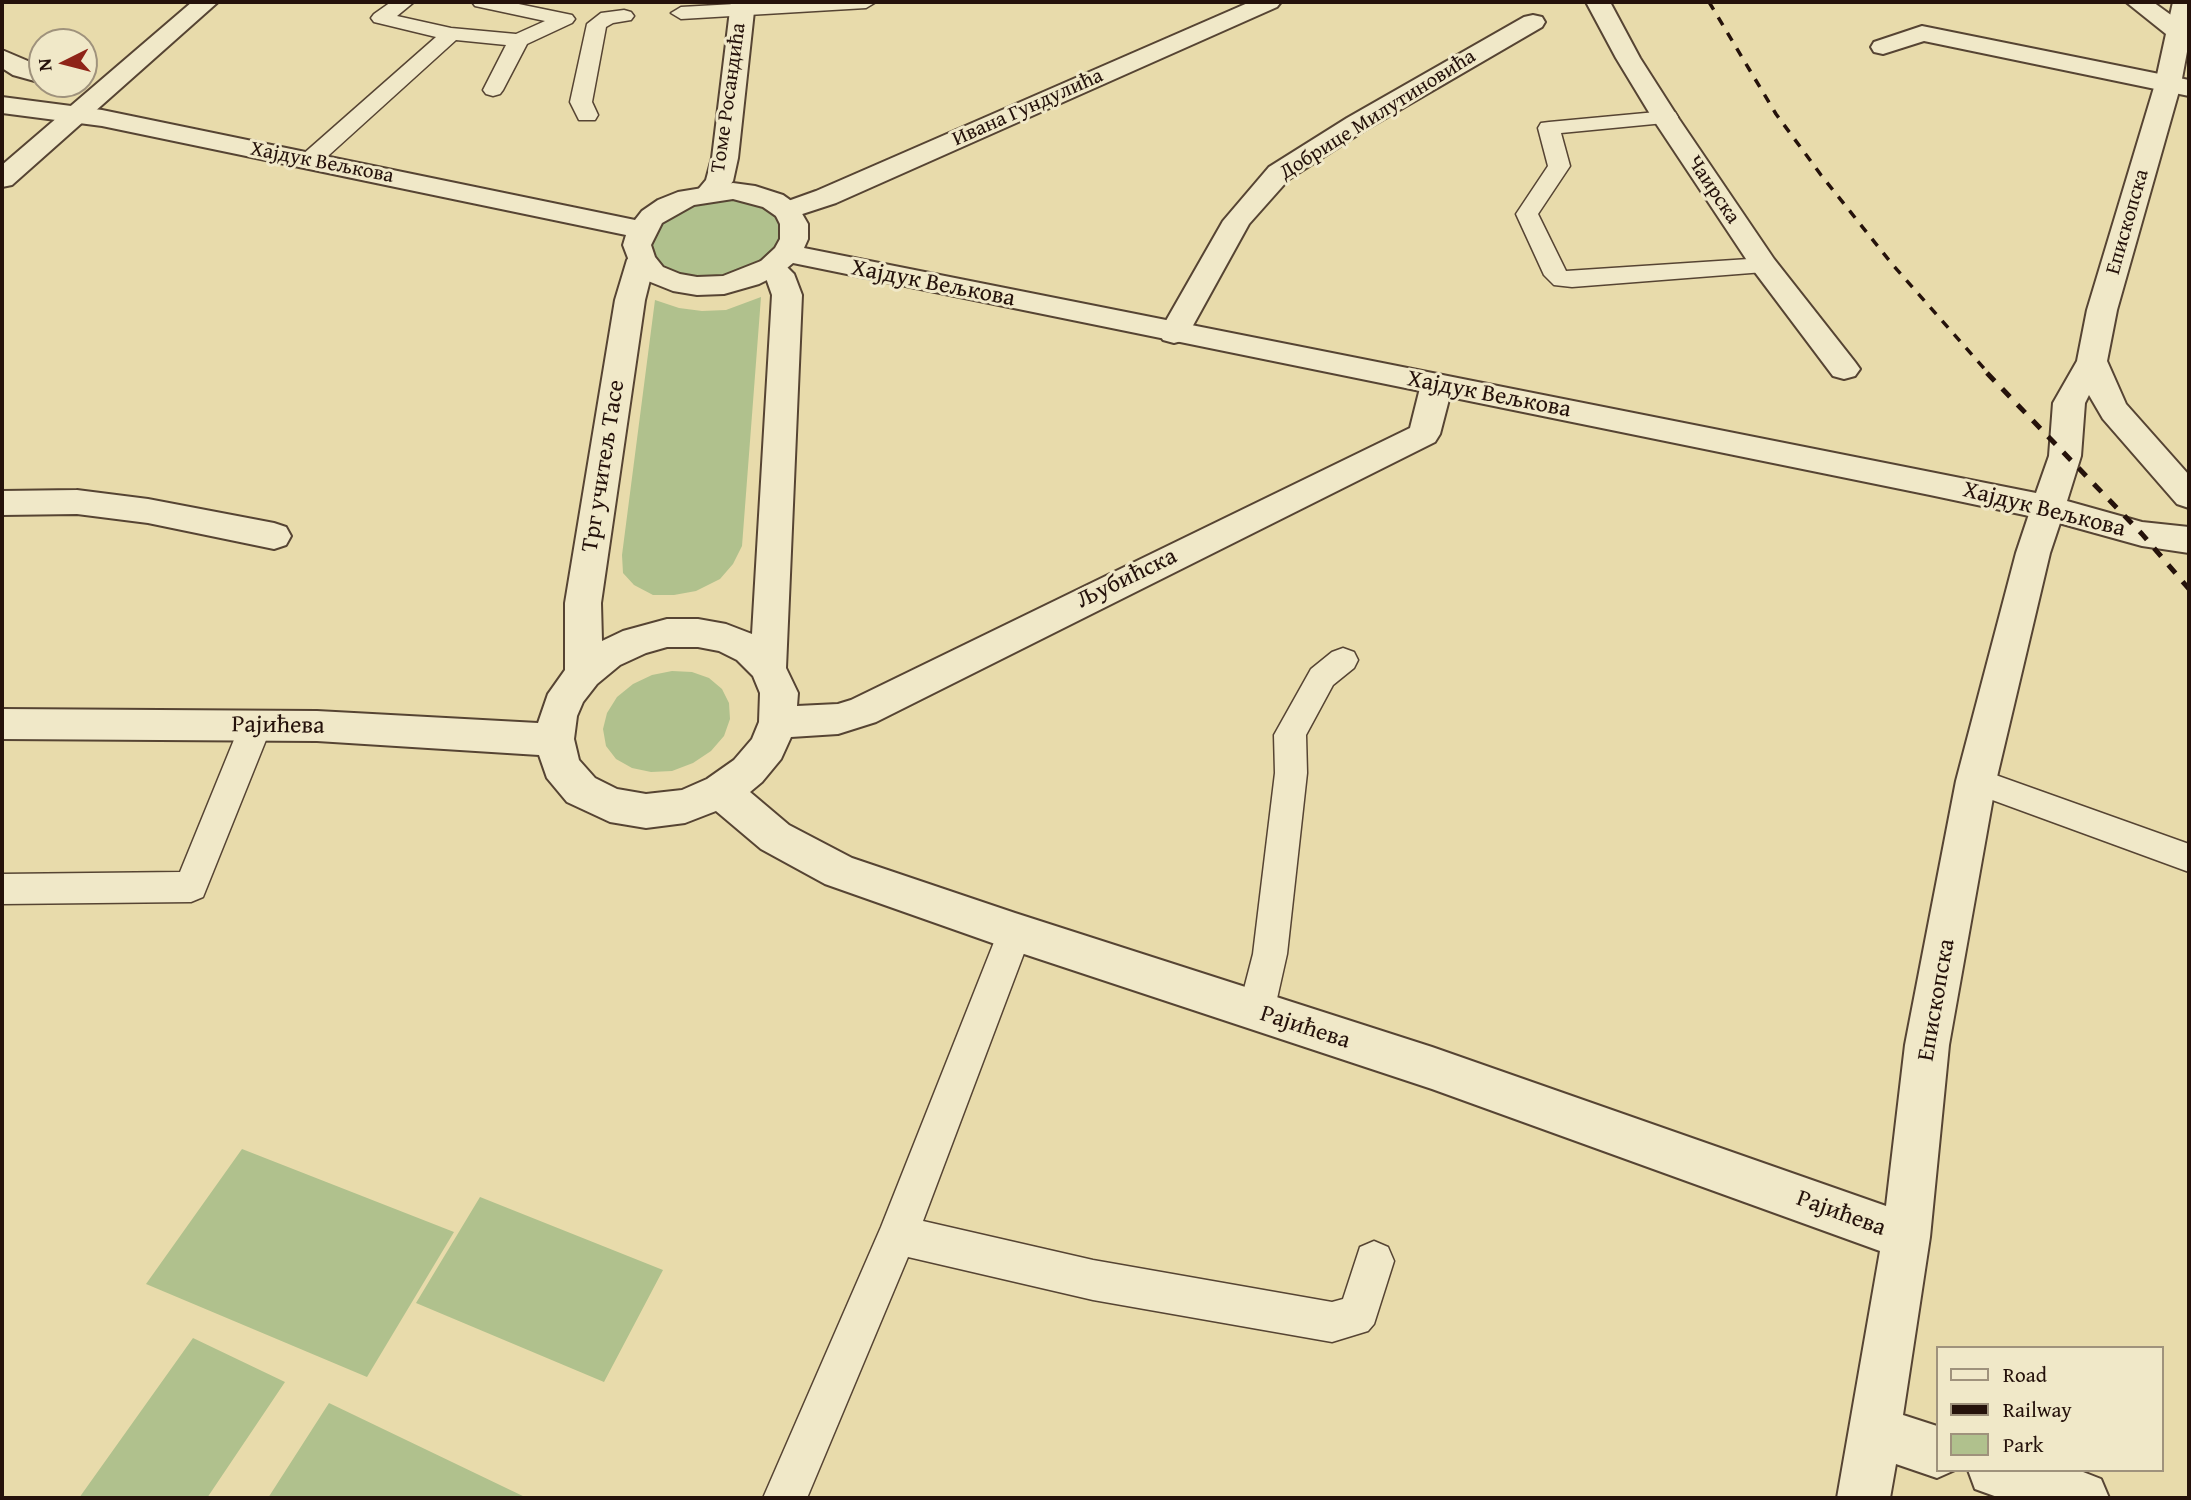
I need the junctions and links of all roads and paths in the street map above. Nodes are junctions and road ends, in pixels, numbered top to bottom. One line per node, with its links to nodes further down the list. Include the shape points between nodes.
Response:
1 (206, 2): 18 (street)
2 (404, 2): 14 (lane, via 381,18)
3 (482, 2): 15 (lane, via 565,19)
4 (866, 2): 9 (lane)
5 (1269, 2): 30 (street, Ивана Гундулића)
6 (1598, 2): 26 (street, Чаирска)
7 (2138, 2): 13 (street)
8 (2185, 2): 13 (street, Епископска)
9 (742, 6): 10 (lane); 29 (street, Томе Росандића, via 725,158 719,181)
10 (681, 13)
11 (624, 16): 25 (lane, via 608,17 597,24 581,103)
12 (1533, 22): 35 (street, Добрице Милутиновића, via 1279,173 1237,222)
13 (2180, 33): 21 (street, Епископска)
14 (451, 34): 15 (lane); 27 (lane)
15 (519, 40): 22 (lane)
16 (1882, 47): 21 (street, via 1918,22)
17 (2, 57): 19 (street)
18 (130, 66): 20 (street); 24 (street)
19 (28, 72)
20 (98, 74)
21 (2179, 86): 36 (street, Епископска, via 2102,310)
22 (493, 90)
23 (2, 104): 24 (street, Хајдук Вељкова)
24 (74, 113): 27 (street, Хајдук Вељкова); 28 (street)
25 (587, 115)
26 (1667, 117): 34 (street, Чаирска); 34 (lane, via 1549,128 1559,166 1527,214 1556,275 1572,281)
27 (310, 160): 31 (street, Хајдук Вељкова)
28 (2, 179)
29 (710, 192): 30 (street, via 755,194); 31 (street, via 668,206)
30 (787, 211): 33 (street, via 794,224 794,239)
31 (642, 230): 32 (street, via 637,245)
32 (641, 260): 33 (street, via 653,273 697,286 749,278); 46 (street, Трг учитељ Тасе, via 630,300 583,603)
33 (779, 260): 35 (street, Хајдук Вељкова); 45 (street, via 787,295)
34 (1764, 265): 37 (street, Чаирска)
35 (1174, 333): 38 (street, Хајдук Вељкова)
36 (2092, 361): 39 (street, via 2114,411); 41 (street, Епископска, via 2069,403 2065,456)
37 (1844, 369)
38 (1437, 384): 41 (street, Хајдук Вељкова); 47 (street, Љубићска, via 1424,434 863,711 838,719)
39 (2189, 496)
40 (2, 503): 42 (street, via 77,502)
41 (2048, 508): 43 (street, Хајдук Вељкова, via 2142,534); 51 (street, Епископска)
42 (274, 536)
43 (2189, 540)
44 (1343, 660): 56 (lane, via 1322,677 1290,735 1291,773 1270,954)
45 (768, 668): 46 (street, via 750,650 726,638 667,633 607,655); 47 (street, via 779,694)
46 (584, 674): 50 (street, via 567,694)
47 (778, 722): 52 (street, via 767,747 748,771)
48 (2, 724): 49 (street, Рајићева)
49 (256, 725): 50 (street, Рајићева); 54 (lane, via 191,887)
50 (555, 739): 52 (street, via 561,767 580,790 610,805 646,811 685,806)
51 (1976, 781): 53 (lane); 58 (street, Епископска, via 1927,1045)
52 (721, 791): 55 (street, Рајићева, via 775,836 839,871)
53 (2189, 858)
54 (2, 889)
55 (1015, 932): 56 (street, Рајићева); 57 (lane)
56 (1256, 1012): 58 (street, Рајићева, via 1428,1079)
57 (898, 1236): 59 (lane, via 1093,1280 1332,1322 1354,1317 1360,1310); 63 (lane)
58 (1906, 1237): 60 (street, Епископска)
59 (1374, 1261)
60 (1876, 1432): 61 (street); 64 (street, Епископска)
61 (1936, 1452)
62 (2000, 1472): 65 (street)
63 (785, 1498)
64 (1864, 1498)
65 (2082, 1498)

